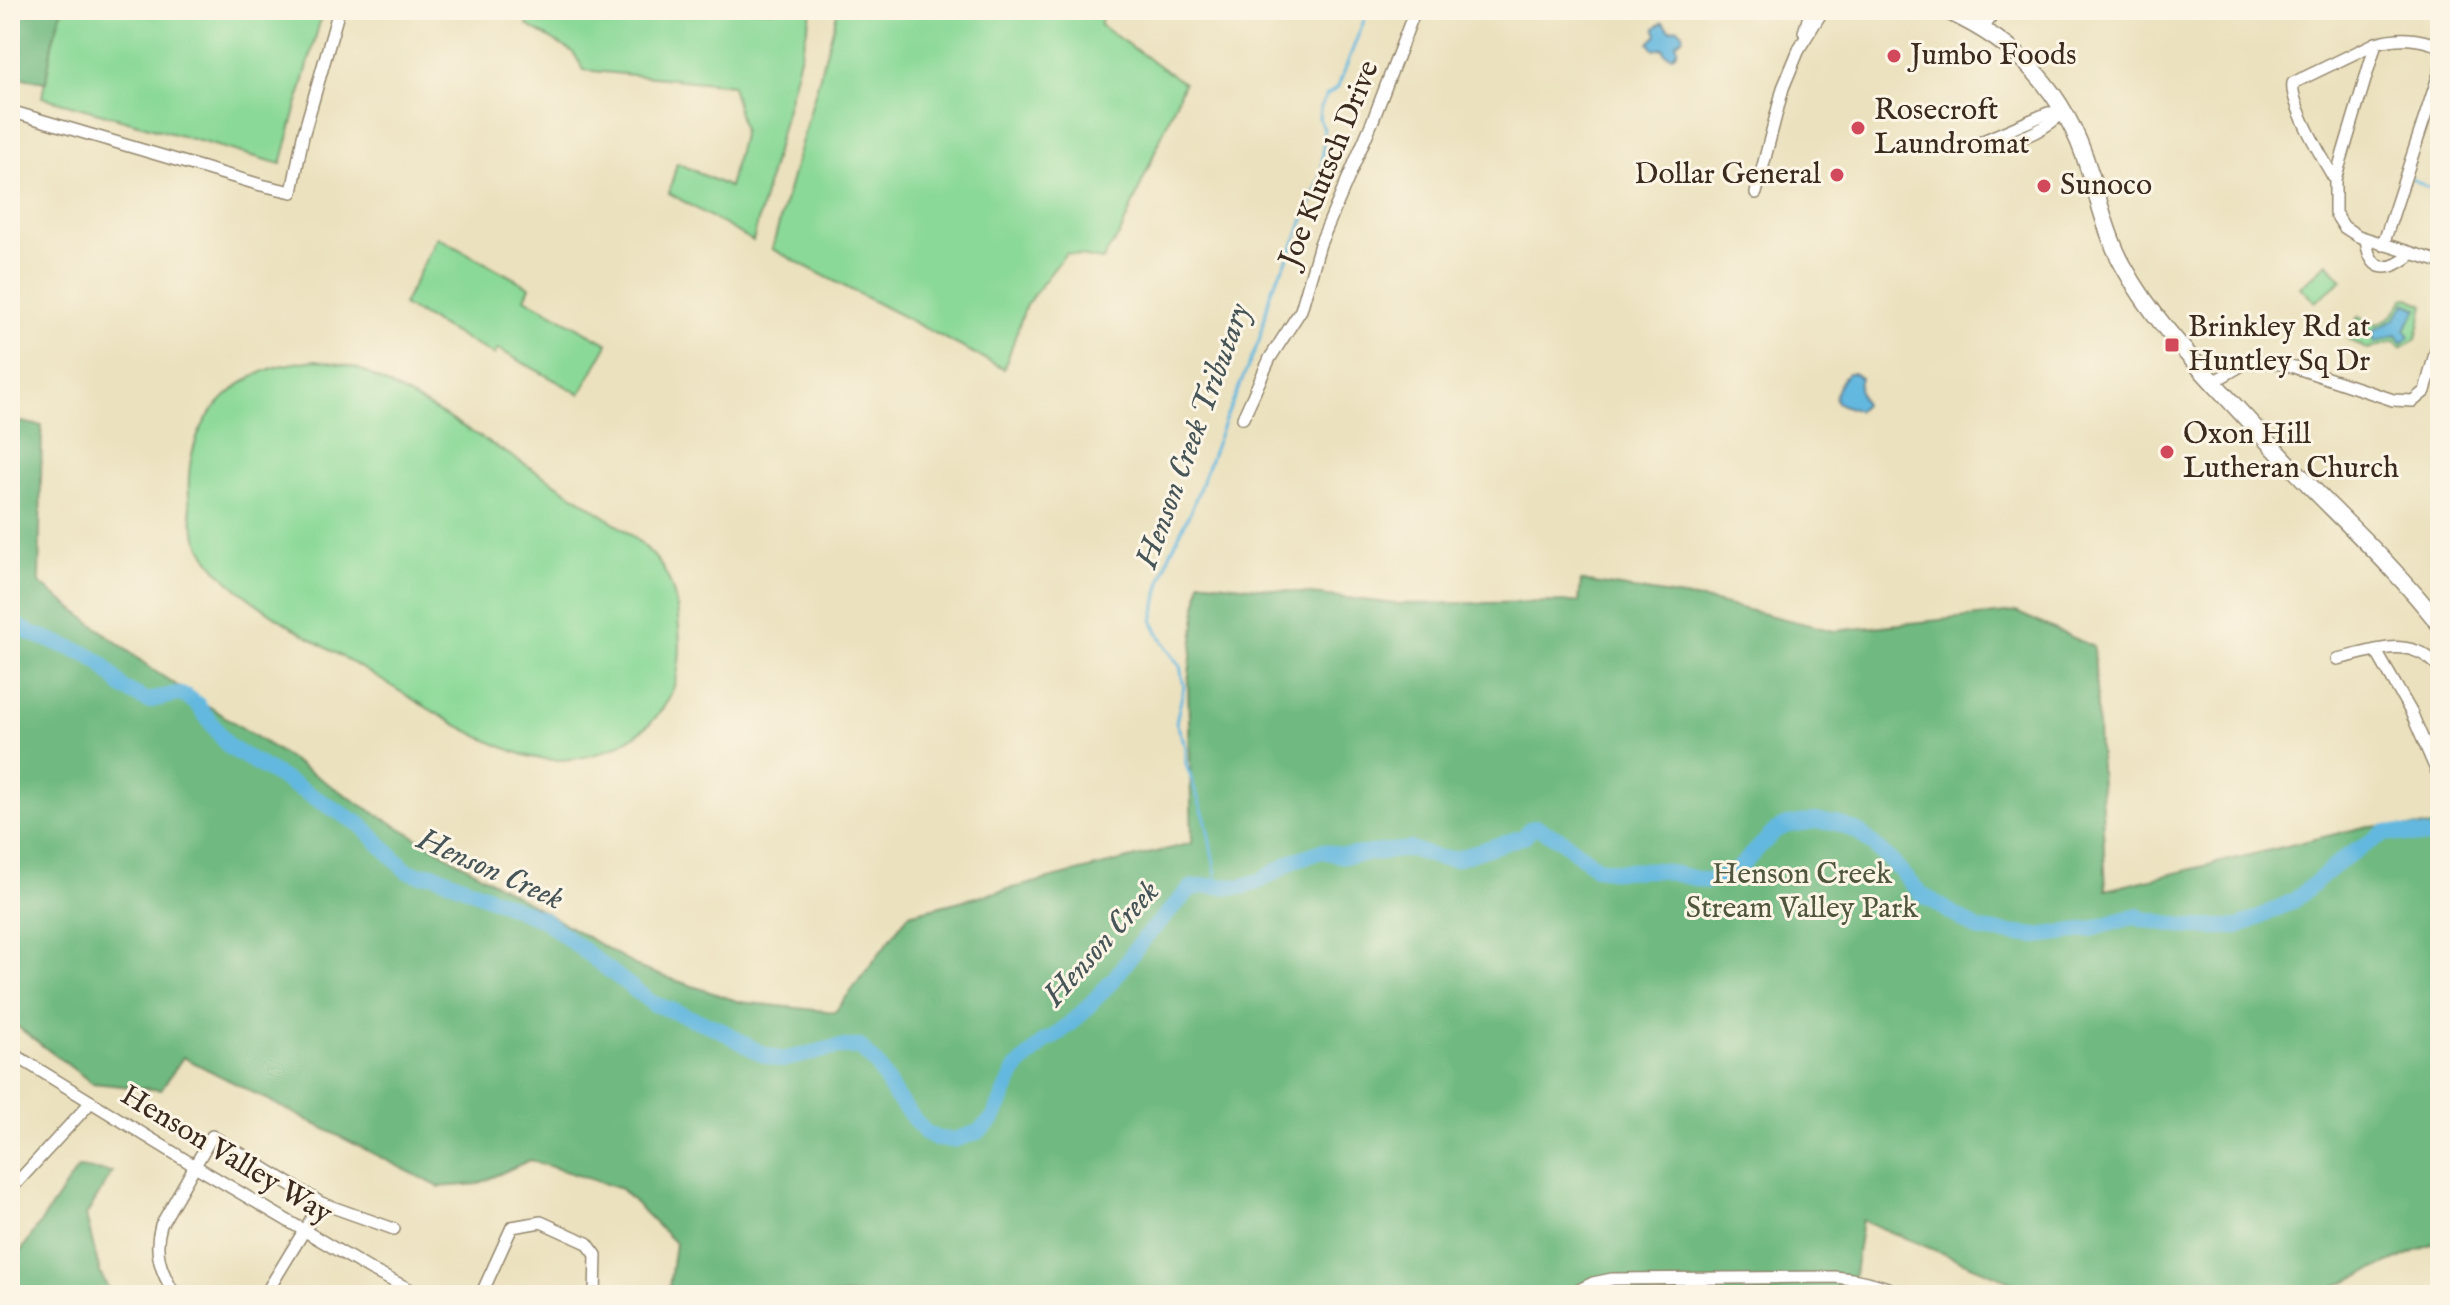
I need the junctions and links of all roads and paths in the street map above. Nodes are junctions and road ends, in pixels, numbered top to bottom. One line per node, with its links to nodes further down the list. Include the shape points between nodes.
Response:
1 (339, 10): 13 (street, via 292,192)
2 (1415, 10): 24 (street, Joe Klutsch Drive, via 1320,244 1301,310 1270,358)
3 (1811, 10): 10 (street)
4 (1823, 10): 10 (street)
5 (1945, 10): 7 (main road)
6 (1995, 10): 7 (street)
7 (1983, 29): 14 (main road, via 2031,67)
8 (2376, 43): 9 (street, via 2403,37); 16 (street); 16 (street, via 2293,83 2291,89)
9 (2440, 46)
10 (1800, 47): 17 (street, via 1783,88)
11 (2440, 71): 12 (street)
12 (2435, 105): 19 (street)
13 (10, 111)
14 (2063, 112): 15 (street, via 2040,130); 23 (main road, via 2082,149 2123,266 2153,312)
15 (1985, 146)
16 (2335, 180): 18 (street, via 2337,218)
17 (1756, 193)
18 (2366, 239): 19 (street); 20 (street, via 2372,262 2383,268)
19 (2383, 245): 20 (street)
20 (2412, 254): 21 (street)
21 (2440, 262)
22 (2440, 335): 23 (street, via 2425,391 2413,401 2393,400 2270,362 2244,364)
23 (2213, 382): 25 (main road)
24 (1243, 418)
25 (2440, 625)
26 (2376, 651): 27 (street); 28 (street, via 2414,648); 29 (street, via 2411,712)
27 (2337, 659)
28 (2440, 668)
29 (2440, 779)
30 (10, 1052): 31 (street, Henson Valley Way)
31 (91, 1102): 32 (street, Henson Valley Way); 33 (street)
32 (195, 1166): 34 (street, via 212,1136); 36 (street, Henson Valley Way); 37 (street, via 157,1237 162,1273)
33 (10, 1190)
34 (321, 1203): 35 (street); 36 (street)
35 (394, 1229)
36 (305, 1230): 38 (street); 39 (street, Henson Valley Way)
37 (175, 1295)
38 (265, 1295)
39 (421, 1295)
40 (481, 1295): 41 (street, via 512,1227 541,1222 587,1243 596,1255)
41 (595, 1295)
42 (1569, 1295): 43 (street, via 1612,1279 1835,1277 1864,1279)
43 (1905, 1295)

